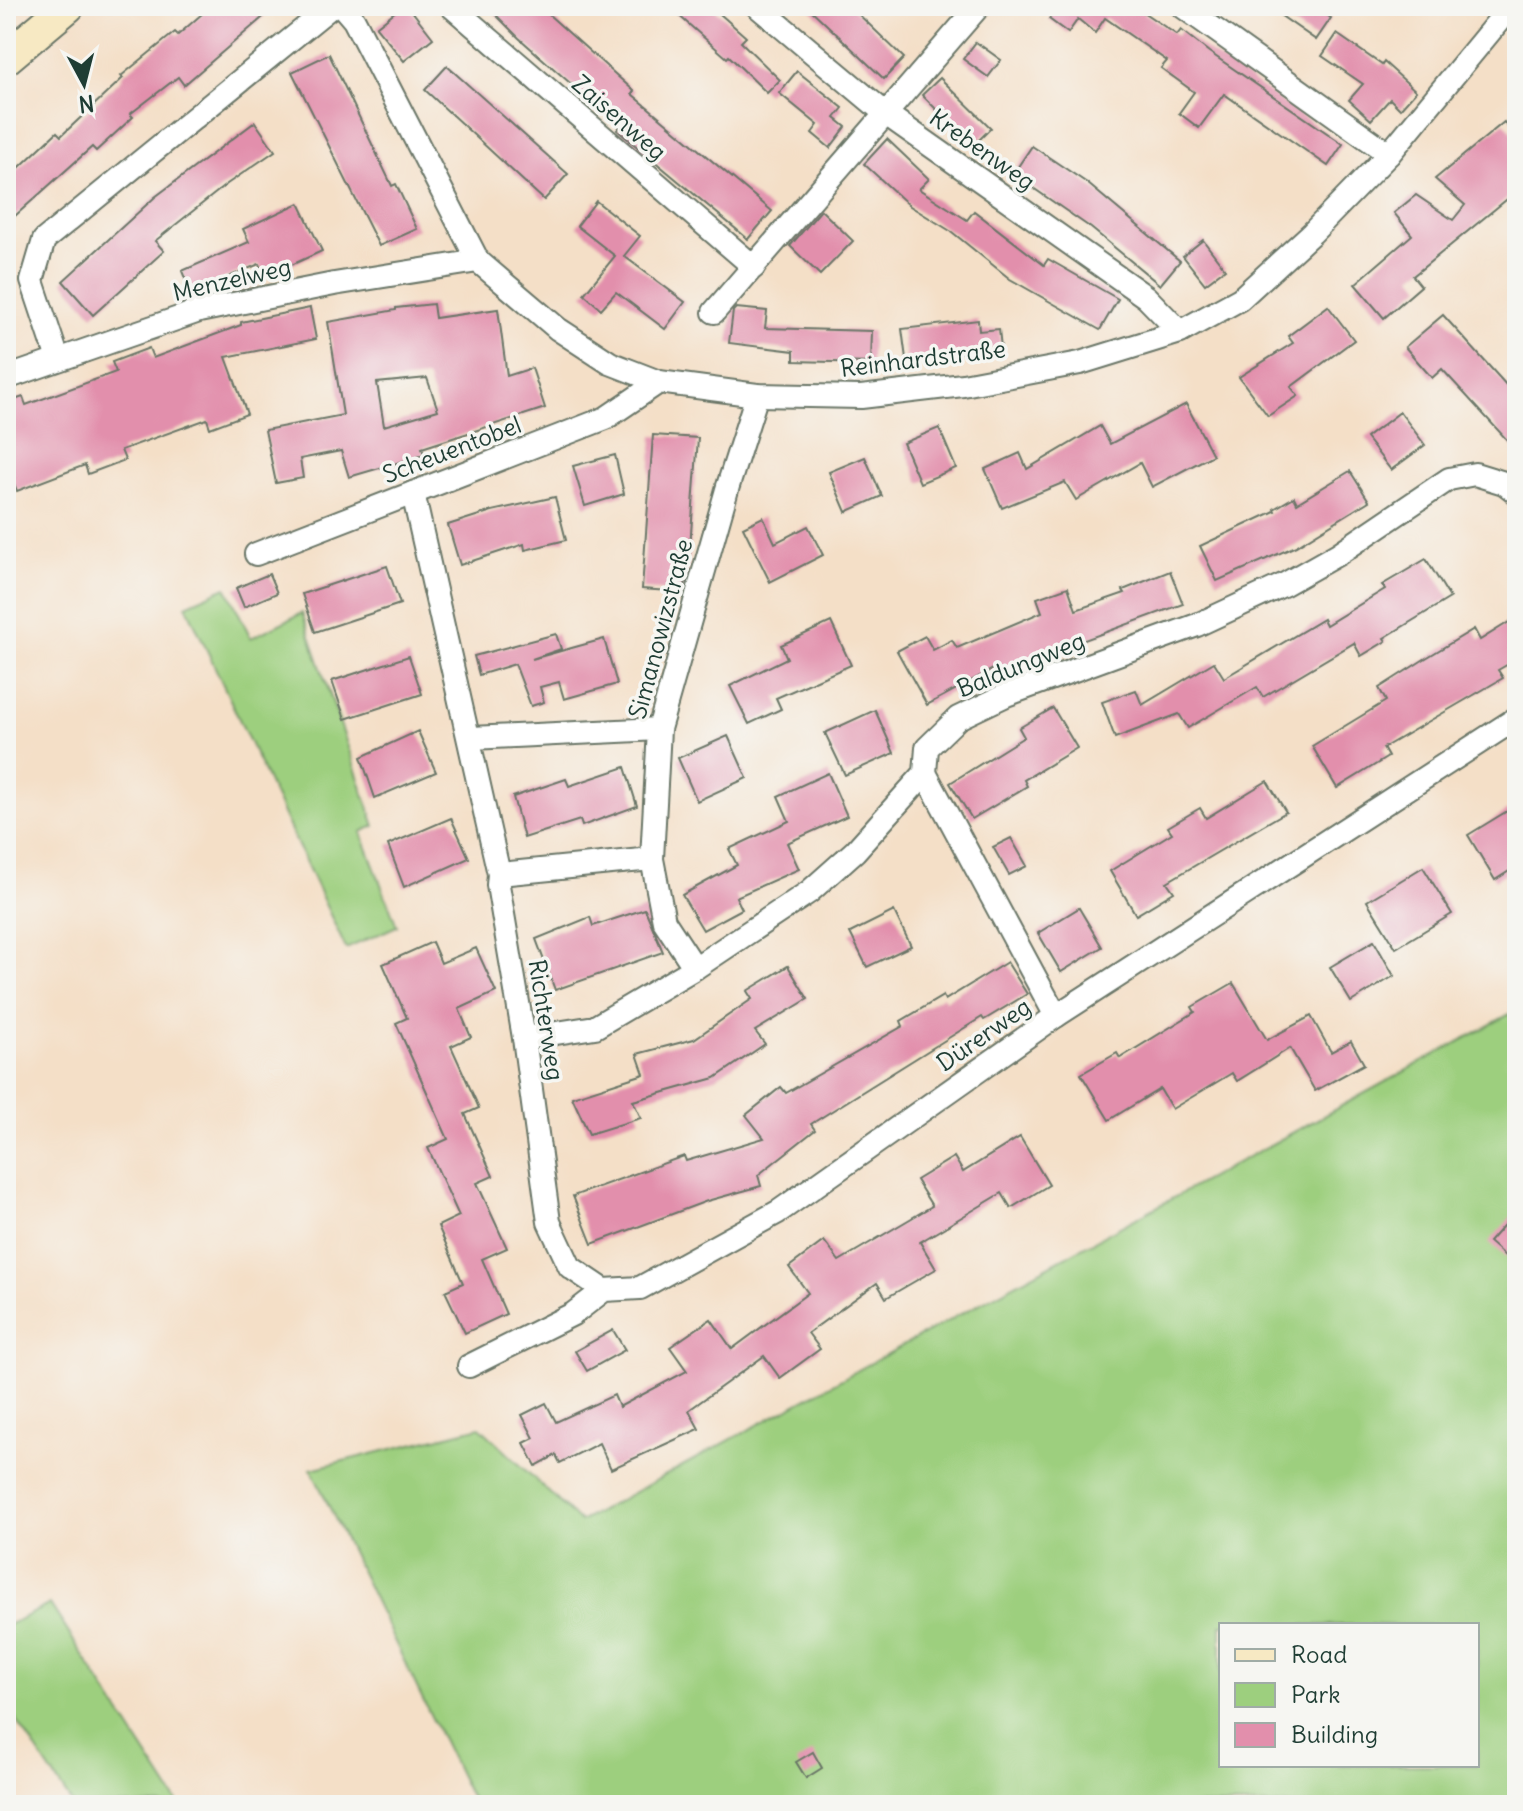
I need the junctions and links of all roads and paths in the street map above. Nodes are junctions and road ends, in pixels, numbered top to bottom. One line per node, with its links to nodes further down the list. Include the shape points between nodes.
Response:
1 (68, 6): 9 (main road)
2 (332, 6): 16 (street, via 44,240 32,281)
3 (342, 6): 12 (street, Reinhardstraße)
4 (451, 6): 13 (street, Zaisenweg)
5 (757, 6): 10 (street, Krebenweg)
6 (979, 6): 10 (street)
7 (1182, 6): 11 (street)
8 (1511, 6): 11 (street, Reinhardstraße)
9 (6, 58)
10 (886, 114): 13 (street); 15 (street, Krebenweg, via 1146,297)
11 (1389, 154): 15 (street, Reinhardstraße, via 1240,299)
12 (478, 261): 16 (street, Menzelweg, via 199,311); 18 (street, Reinhardstraße, via 558,329 610,363)
13 (754, 267): 14 (street)
14 (714, 312)
15 (1180, 332): 19 (street, Reinhardstraße, via 1080,363 963,385 861,397)
16 (58, 359): 17 (street, Menzelweg)
17 (6, 378)
18 (659, 382): 19 (street, Reinhardstraße); 20 (street, Scheuentobel, via 606,418)
19 (757, 395): 24 (street, Simanowizstraße)
20 (413, 493): 22 (street, Scheuentobel); 25 (street, Richterweg)
21 (1517, 493): 26 (street, Baldungweg, via 1475,474 1449,479 1285,584 1197,625 1006,695 958,718 927,748)
22 (256, 554)
23 (1517, 718): 30 (street, Dürerweg)
24 (659, 729): 25 (street); 27 (street, Simanowizstraße)
25 (471, 738): 28 (street, Richterweg)
26 (925, 773): 29 (street, Baldungweg, via 855,851 809,892); 30 (street)
27 (652, 859): 28 (street); 29 (street, Simanowizstraße, via 664,921)
28 (499, 874): 31 (street, Richterweg)
29 (695, 968): 31 (street, Baldungweg, via 595,1027)
30 (1056, 1016): 32 (street, Dürerweg, via 778,1212 640,1288)
31 (524, 1038): 32 (street, Richterweg, via 549,1222 570,1267)
32 (604, 1290): 33 (street, via 573,1314)
33 (469, 1366)

